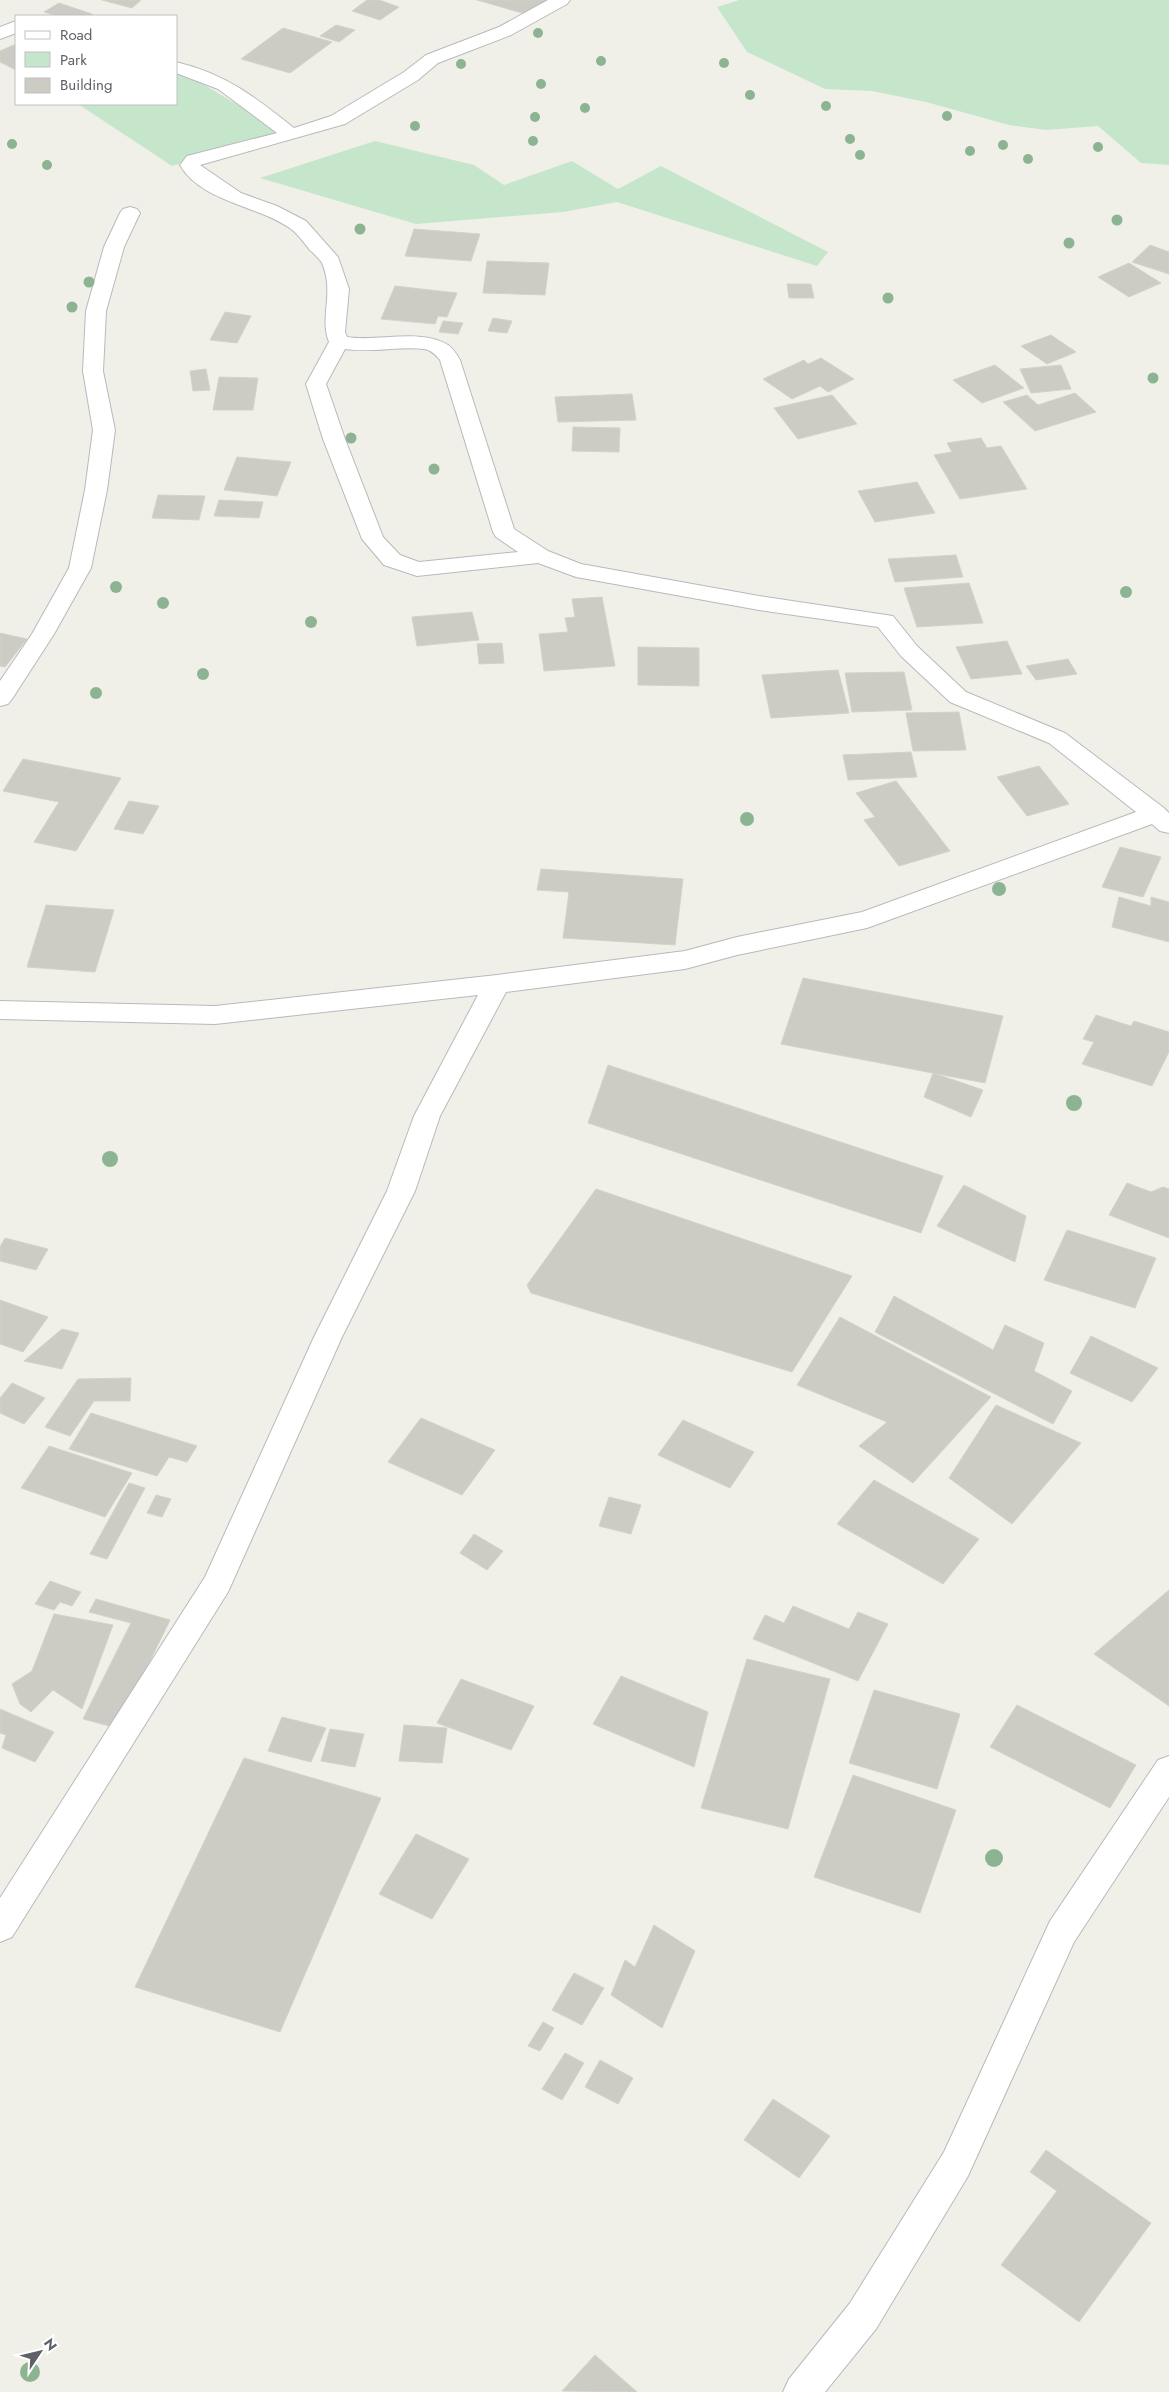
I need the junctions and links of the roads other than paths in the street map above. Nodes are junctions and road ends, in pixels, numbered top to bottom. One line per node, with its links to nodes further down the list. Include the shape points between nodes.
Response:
1 (561, 0): 5 (street, via 505,31 432,59 338,120)
2 (15, 26): 3 (street)
3 (0, 34)
4 (178, 67): 5 (street, via 223,84 244,96)
5 (291, 135): 7 (street, via 194,160 190,165 194,172 234,197 299,225 331,261 339,288 335,332)
6 (130, 213): 9 (street, via 114,247 96,311 93,371 104,430 80,568 44,634)
7 (339, 342): 8 (street, via 359,345 428,343 443,350 450,360 504,532); 8 (street, via 316,384 373,539 392,560 417,569)
8 (540, 556): 10 (street, via 576,570 759,603 885,621 909,651 958,697 1057,738)
9 (0, 699)
10 (1162, 819): 11 (street, via 867,920 737,946 685,960)
11 (497, 984): 12 (street, via 215,1015); 14 (street, via 427,1116 401,1191 328,1337 217,1583)
12 (2, 1015)
13 (1169, 1770): 15 (street, via 1062,1932 956,2164 862,2316)
14 (0, 1927)
15 (802, 2392)

